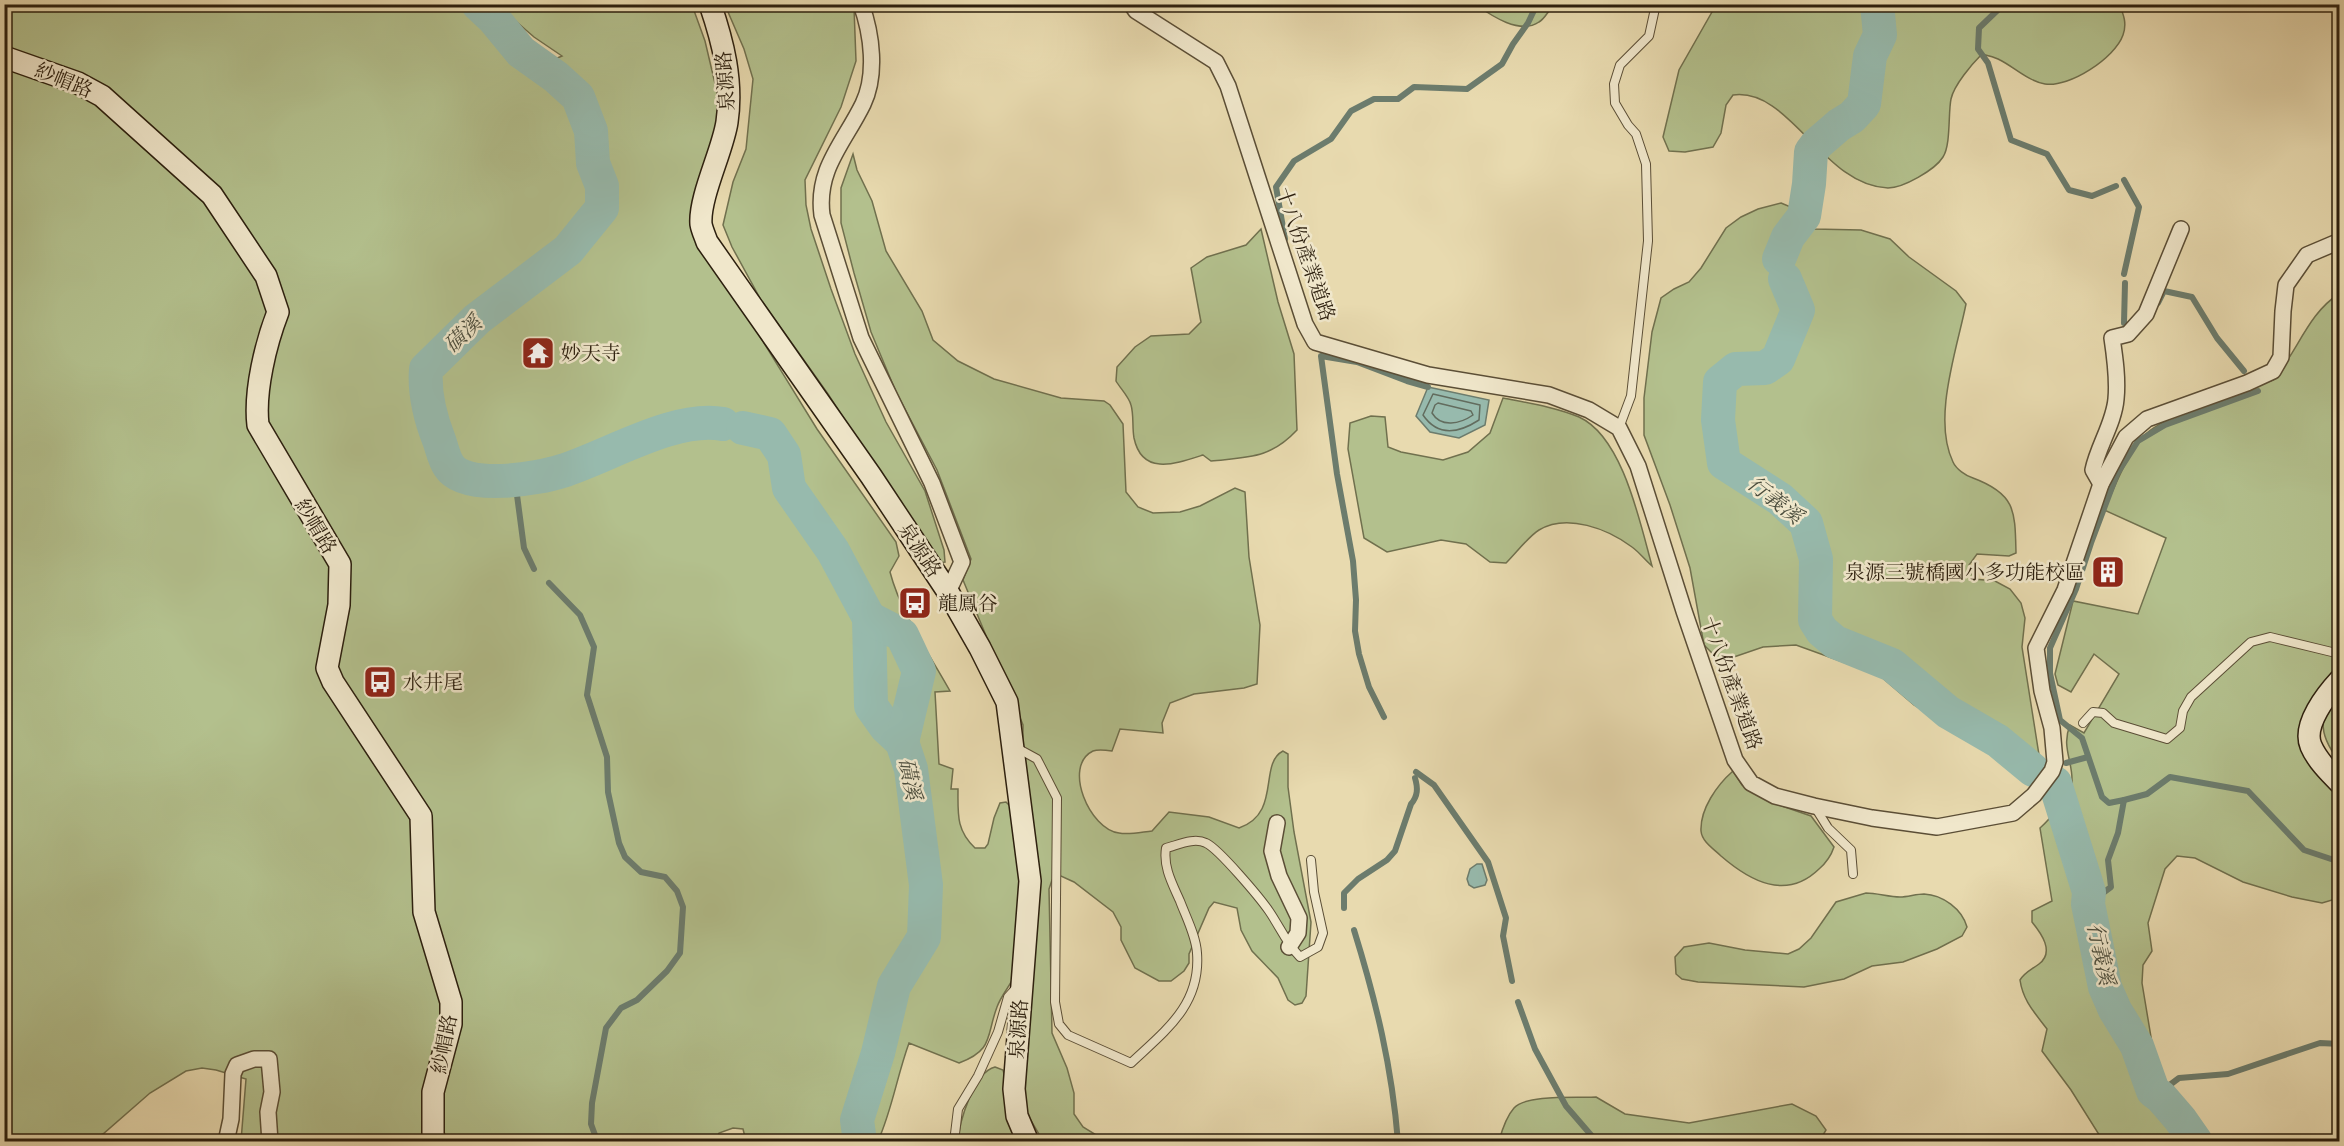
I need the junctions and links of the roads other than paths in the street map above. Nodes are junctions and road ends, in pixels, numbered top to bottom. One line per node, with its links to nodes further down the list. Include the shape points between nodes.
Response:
1 (710, 4): 10 (street, 泉源路, via 724,47 729,101 727,124 701,224 707,242)
2 (861, 4): 10 (street, via 873,73 864,103 828,164 820,198 822,215 861,338 932,483 962,562)
3 (1131, 4): 8 (street, 十八份產業道路, via 1216,62 1228,86 1305,324 1315,342 1428,375 1549,395 1589,410)
4 (1656, 4): 8 (lane, via 1649,36 1620,65 1614,84 1615,103 1636,134 1646,164 1648,241 1631,396)
5 (4, 57): 24 (street, 紗帽路, via 78,83 102,96 212,195 266,276 278,312 256,407 258,425 340,564 339,605 327,668 421,816 424,912 452,1002 451,1024 433,1092)
6 (2181, 229): 9 (street, via 2146,314 2127,334 2112,338 2116,400 2093,470)
7 (2340, 241): 9 (street, 十八份產業道路, via 2307,255 2286,285 2281,357 2272,371 2147,420 2126,438)
8 (1619, 428): 16 (street, 十八份產業道路, via 1638,466 1735,760 1751,783 1775,796)
9 (2101, 484): 16 (street, 十八份產業道路, via 2065,590 2036,648 2055,762 2034,795 2013,813 1937,827)
10 (948, 592): 14 (street, 泉源路, via 1007,702)
11 (2340, 654): 13 (lane, via 2270,637 2251,642 2192,697 2183,711 2180,728 2167,739 2114,723 2103,713 2093,712)
12 (2340, 680): 15 (street, via 2323,698 2312,721 2310,744 2320,762)
13 (2083, 723)
14 (1011, 745): 20 (lane, via 1037,759 1057,798 1055,1002 1059,1024 1068,1035 1131,1063 1184,1010 1196,981 1197,951 1164,860 1166,848 1191,841 1207,843 1269,910); 21 (street, 泉源路, via 1030,881)
15 (2340, 783)
16 (1814, 806): 19 (lane, via 1828,828 1851,850)
17 (1277, 823): 20 (street, via 1272,851 1299,918 1298,933)
18 (1311, 860): 20 (lane, via 1323,933 1318,947 1300,957)
19 (1853, 874)
20 (1289, 947)
21 (1021, 981): 25 (lane, via 1008,997 986,1059 958,1109); 26 (street, 泉源路, via 1014,1089 1017,1116)
22 (226, 1142): 23 (street, via 233,1074 237,1065 254,1059 269,1059)
23 (270, 1142)
24 (435, 1142)
25 (954, 1142)
26 (1028, 1142)

